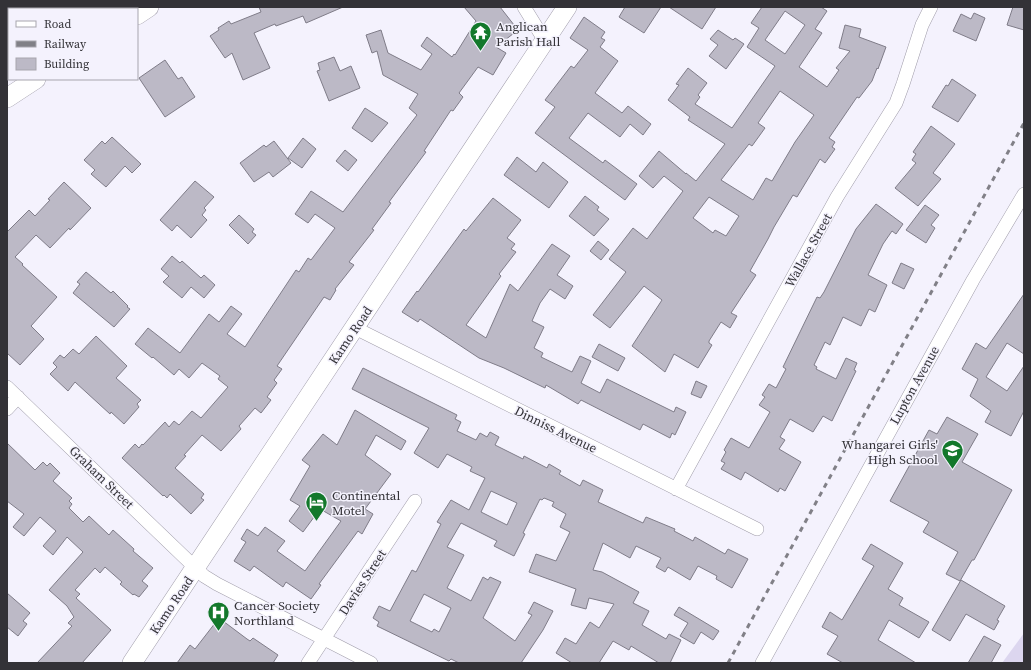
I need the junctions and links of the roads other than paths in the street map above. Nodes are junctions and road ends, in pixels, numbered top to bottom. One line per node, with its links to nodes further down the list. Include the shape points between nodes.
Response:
1 (149, 7): 5 (main road)
2 (524, 7): 6 (street)
3 (567, 7): 6 (main road, Kamo Road)
4 (931, 7): 14 (street, Wallace Street, via 922,25 896,103 837,197)
5 (138, 13)
6 (545, 41): 10 (main road, Kamo Road)
7 (34, 80): 8 (main road)
8 (7, 98)
9 (1024, 194): 22 (street, Lupton Avenue, via 969,287)
10 (355, 328): 14 (street, Dinniss Avenue); 17 (main road, Kamo Road)
11 (7, 386): 12 (street, Graham Street)
12 (18, 397): 13 (street); 17 (street, Graham Street)
13 (7, 409)
14 (676, 489): 16 (street, Dinniss Avenue)
15 (415, 501): 18 (street, Davies Street)
16 (757, 529)
17 (196, 568): 18 (street, Graham Street, via 217,584); 19 (main road, Kamo Road)
18 (324, 640): 20 (street, Davies Street); 21 (street, Graham Street)
19 (132, 663)
20 (308, 663)
21 (371, 663)
22 (762, 663)

